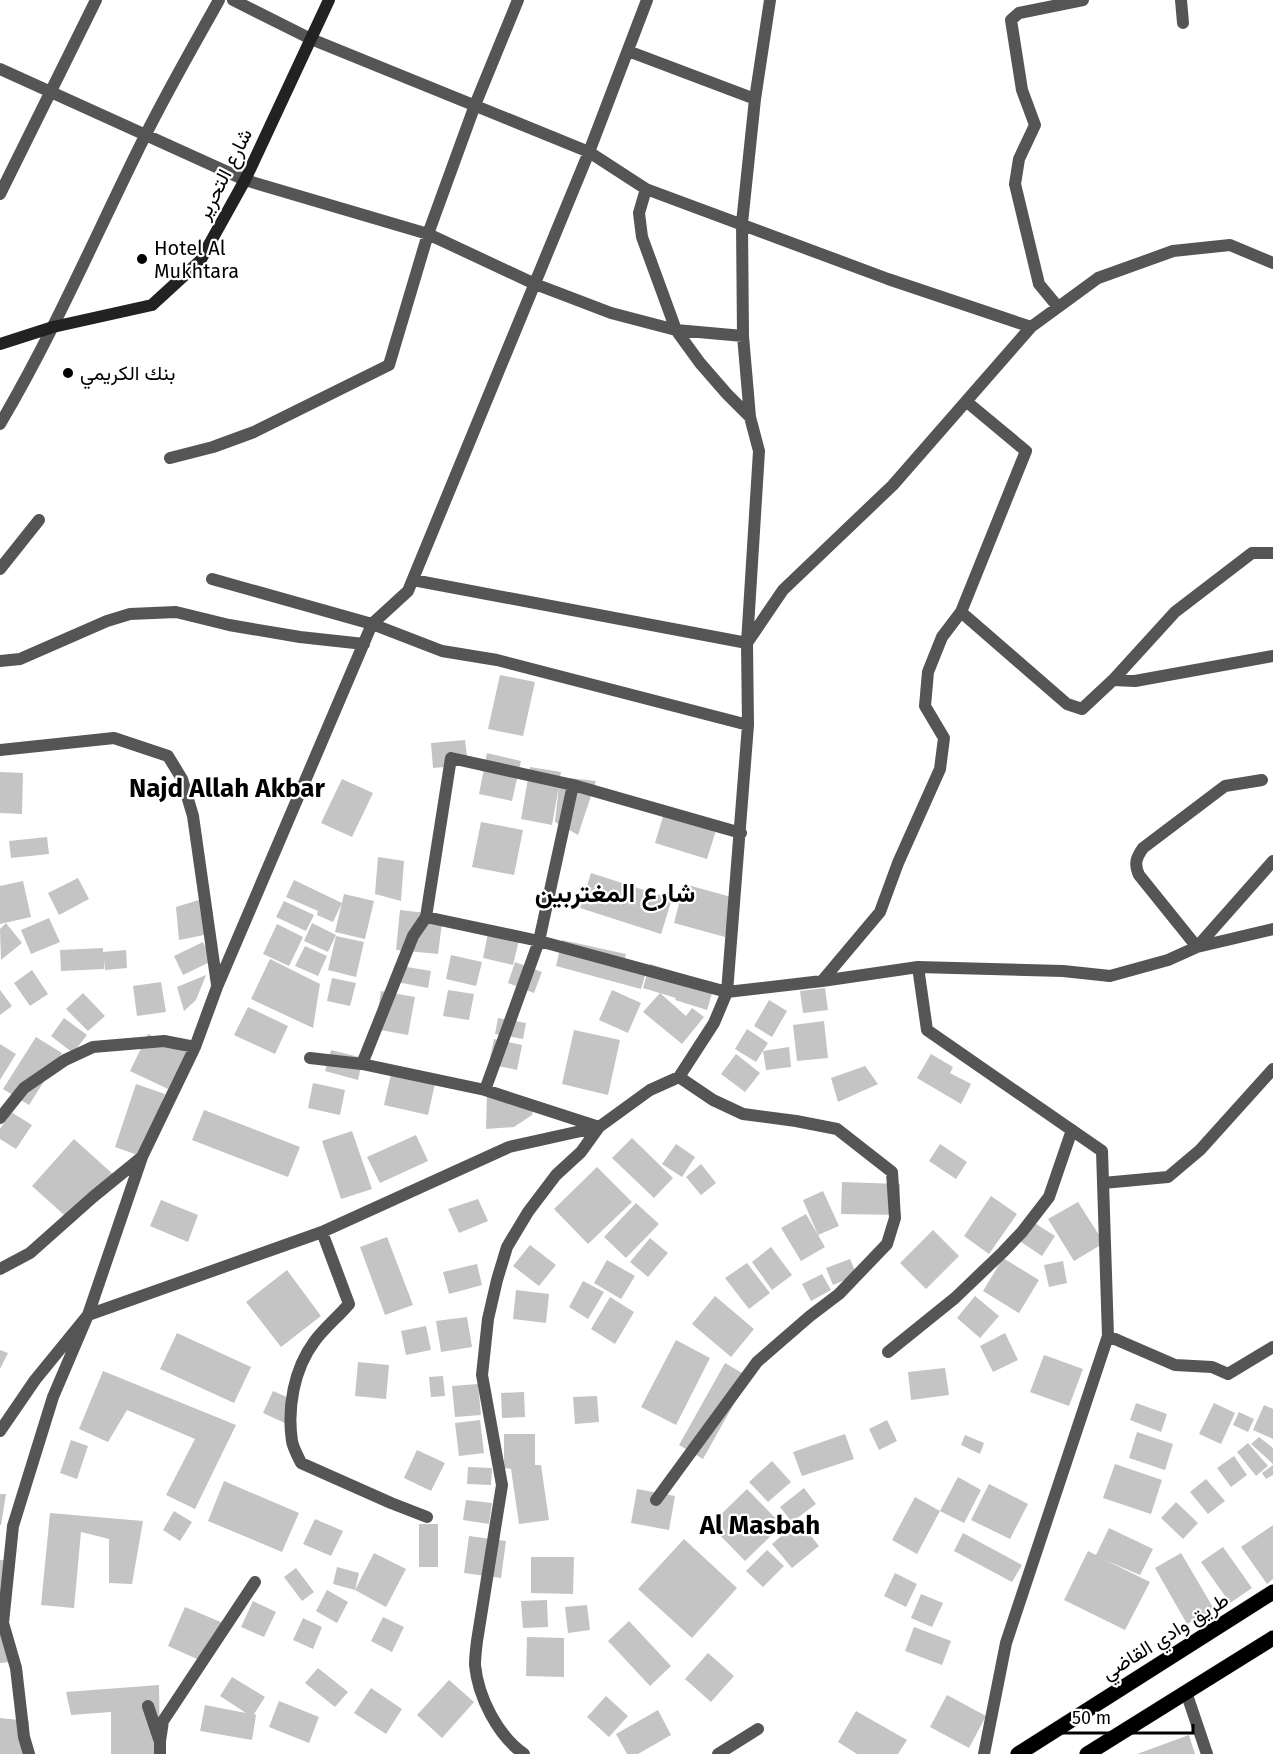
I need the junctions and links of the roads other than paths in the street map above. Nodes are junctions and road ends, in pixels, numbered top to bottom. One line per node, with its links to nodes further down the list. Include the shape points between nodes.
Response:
1 (96, 0): 14 (street)
2 (219, 0): 17 (street)
3 (233, 0): 11 (street)
4 (329, 0): 11 (main road, شارع التحرير)
5 (518, 0): 16 (street)
6 (647, 0): 12 (street)
7 (770, 0): 15 (street)
8 (1083, 0): 26 (street, via 1019,13 1011,20 1022,90 1035,125 1019,159 1015,184 1040,284)
9 (1181, 0): 10 (street)
10 (1183, 23)
11 (311, 39): 16 (street); 19 (main road, شارع التحرير)
12 (628, 51): 15 (street); 18 (street)
13 (0, 69): 14 (street)
14 (51, 93): 17 (street); 21 (street)
15 (755, 99): 22 (street)
16 (475, 105): 18 (street); 23 (street)
17 (146, 135): 19 (street); 27 (street)
18 (589, 152): 20 (street); 25 (street)
19 (245, 180): 23 (street); 27 (main road, شارع التحرير, via 201,261 152,305)
20 (646, 189): 22 (street); 29 (street, via 639,213 642,237)
21 (0, 194)
22 (742, 224): 28 (street); 30 (street)
23 (428, 234): 25 (street); 35 (street, via 389,365 254,432)
24 (1273, 263): 26 (street, via 1230,245 1173,251 1098,278)
25 (535, 284): 29 (street, via 611,313); 40 (street)
26 (1058, 307): 28 (street)
27 (53, 327): 31 (main road, شارع التحرير); 34 (street)
28 (1031, 327): 32 (street)
29 (676, 330): 30 (street); 33 (street, via 700,363)
30 (743, 336): 33 (street)
31 (0, 344)
32 (967, 402): 41 (street, via 1026,451); 43 (street, via 892,485 783,590)
33 (750, 417): 43 (street, via 759,451)
34 (0, 424)
35 (170, 458)
36 (39, 520): 38 (street)
37 (1273, 553): 47 (street, via 1252,553 1175,612)
38 (0, 569)
39 (212, 579): 42 (street)
40 (412, 580): 42 (street, via 408,591); 43 (street)
41 (961, 612): 47 (street, via 1067,704 1082,709); 59 (street, via 942,638 928,672 925,706 944,738 940,769 880,912)
42 (372, 624): 44 (street); 48 (street, via 442,651 497,660)
43 (747, 643): 48 (street)
44 (364, 644): 46 (street, via 230,626 176,612 130,614 20,659); 60 (street)
45 (1273, 657): 47 (street, via 1135,681)
46 (0, 661)
47 (1113, 680)
48 (748, 725): 52 (street)
49 (0, 750): 60 (street, via 114,738 168,756 182,779 193,816)
50 (1262, 780): 57 (street, via 1225,786 1137,856 1135,866 1139,875)
51 (573, 785): 52 (street); 54 (street, via 451,758); 56 (street)
52 (741, 833): 61 (street)
53 (1273, 861): 57 (street)
54 (426, 917): 56 (street); 64 (street, via 412,936)
55 (1273, 929): 57 (street)
56 (539, 941): 61 (street); 67 (street)
57 (1197, 947): 58 (street, via 1168,960 1110,976)
58 (918, 967): 59 (street); 70 (street, via 927,1030)
59 (822, 981): 61 (street)
60 (217, 987): 62 (street)
61 (728, 992): 66 (street, via 714,1023)
62 (195, 1047): 68 (street, via 164,1041 93,1047 65,1060 24,1088); 71 (street)
63 (310, 1058): 64 (street)
64 (362, 1064): 67 (street)
65 (1273, 1069): 72 (street, via 1200,1149 1168,1177)
66 (679, 1077): 69 (street, via 650,1090); 80 (street, via 742,1114 837,1129 892,1172 895,1218 887,1244 840,1294 757,1362)
67 (485, 1090): 69 (street)
68 (0, 1118)
69 (599, 1128): 73 (street, via 509,1147); 92 (street, via 556,1175 507,1248 485,1343 482,1375 502,1485 475,1665 494,1719 512,1745)
70 (1072, 1130): 72 (street, via 1102,1150); 78 (street, via 1048,1197 1022,1232 955,1298)
71 (142, 1156): 74 (street, via 30,1254); 75 (street)
72 (1103, 1183): 76 (street)
73 (322, 1232): 75 (street); 81 (street, via 349,1304 304,1357 295,1381 292,1444 301,1463)
74 (0, 1269)
75 (88, 1315): 79 (street); 84 (street, via 53,1397 13,1526)
76 (1108, 1336): 77 (street, via 1175,1365 1212,1367 1228,1374); 94 (street, via 1006,1643)
77 (1273, 1347)
78 (888, 1352)
79 (0, 1431)
80 (656, 1500)
81 (428, 1516)
82 (255, 1582): 89 (street, via 163,1721)
83 (1273, 1592): 95 (main road, طريق وادي القاضي)
84 (2, 1623): 90 (street, via 16,1668)
85 (1273, 1638): 86 (main road)
86 (1186, 1692): 96 (main road); 97 (street)
87 (148, 1706): 89 (street)
88 (759, 1730): 93 (street)
89 (160, 1741): 91 (street)
90 (29, 1754)
91 (160, 1754)
92 (524, 1754)
93 (718, 1754)
94 (984, 1754)
95 (1018, 1754)
96 (1087, 1754)
97 (1208, 1754)

